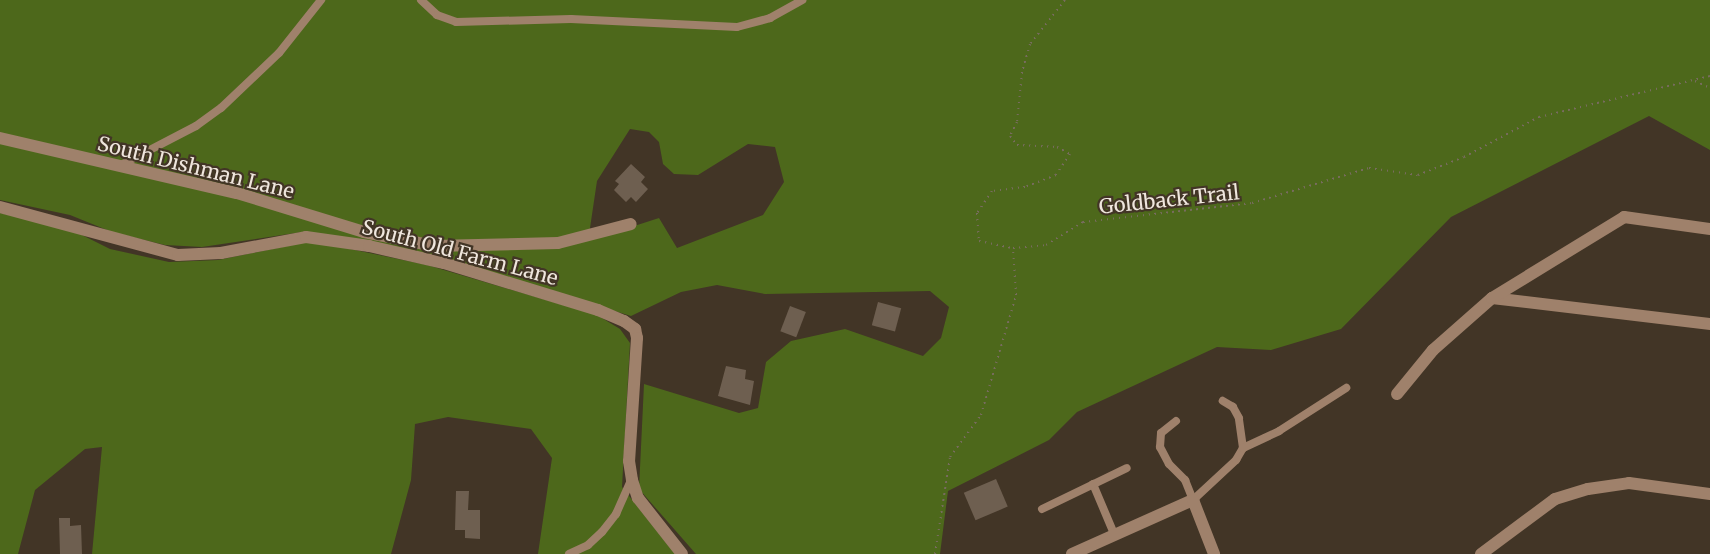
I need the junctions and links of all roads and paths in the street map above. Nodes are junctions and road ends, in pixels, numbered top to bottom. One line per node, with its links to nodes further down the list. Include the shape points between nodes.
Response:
1 (321, 0): 9 (lane, via 279,53 221,108 196,126)
2 (421, 0): 3 (lane, via 437,15 456,22 571,19 737,27 770,18)
3 (802, 0)
4 (1065, 0): 13 (path, Goldback Trail, via 1030,44 1022,72 1017,122 1010,136 1017,146 1057,147 1070,154 1056,175 1026,187 992,191 977,213 979,241)
5 (1710, 76): 6 (path, Goldback Trail)
6 (1695, 81): 7 (path); 13 (path, Goldback Trail, via 1539,117 1464,157 1418,175 1370,168 1252,203 1083,222 1046,245)
7 (1710, 88)
8 (0, 138): 9 (street, South Dishman Lane)
9 (118, 167): 11 (street, South Dishman Lane, via 237,193 364,232 434,246 558,243)
10 (0, 207): 22 (street, South Old Farm Lane, via 178,255 221,253 306,237 329,239 444,263 624,321 636,333 629,461)
11 (631, 224)
12 (1710, 229): 14 (street, via 1624,217)
13 (1013, 248): 30 (path, via 1016,295 981,416 950,457)
14 (1492, 298): 15 (street); 17 (street, via 1433,350)
15 (1710, 324)
16 (1346, 388): 20 (lane, via 1279,431)
17 (1397, 394)
18 (1223, 401): 20 (lane, via 1237,413)
19 (1176, 422): 25 (lane, via 1161,433 1160,447 1168,464 1185,480)
20 (1242, 448): 25 (lane, via 1236,460)
21 (1127, 468): 23 (lane)
22 (632, 480): 28 (lane, via 616,514 602,532 588,545); 29 (street, South Old Farm Lane, via 638,498)
23 (1093, 484): 26 (lane); 27 (lane)
24 (1710, 494): 33 (street, via 1629,483 1588,489 1555,499)
25 (1193, 500): 27 (street); 32 (street)
26 (1042, 509)
27 (1115, 536): 31 (street)
28 (569, 554)
29 (682, 554)
30 (935, 554)
31 (1072, 554)
32 (1214, 554)
33 (1481, 554)

